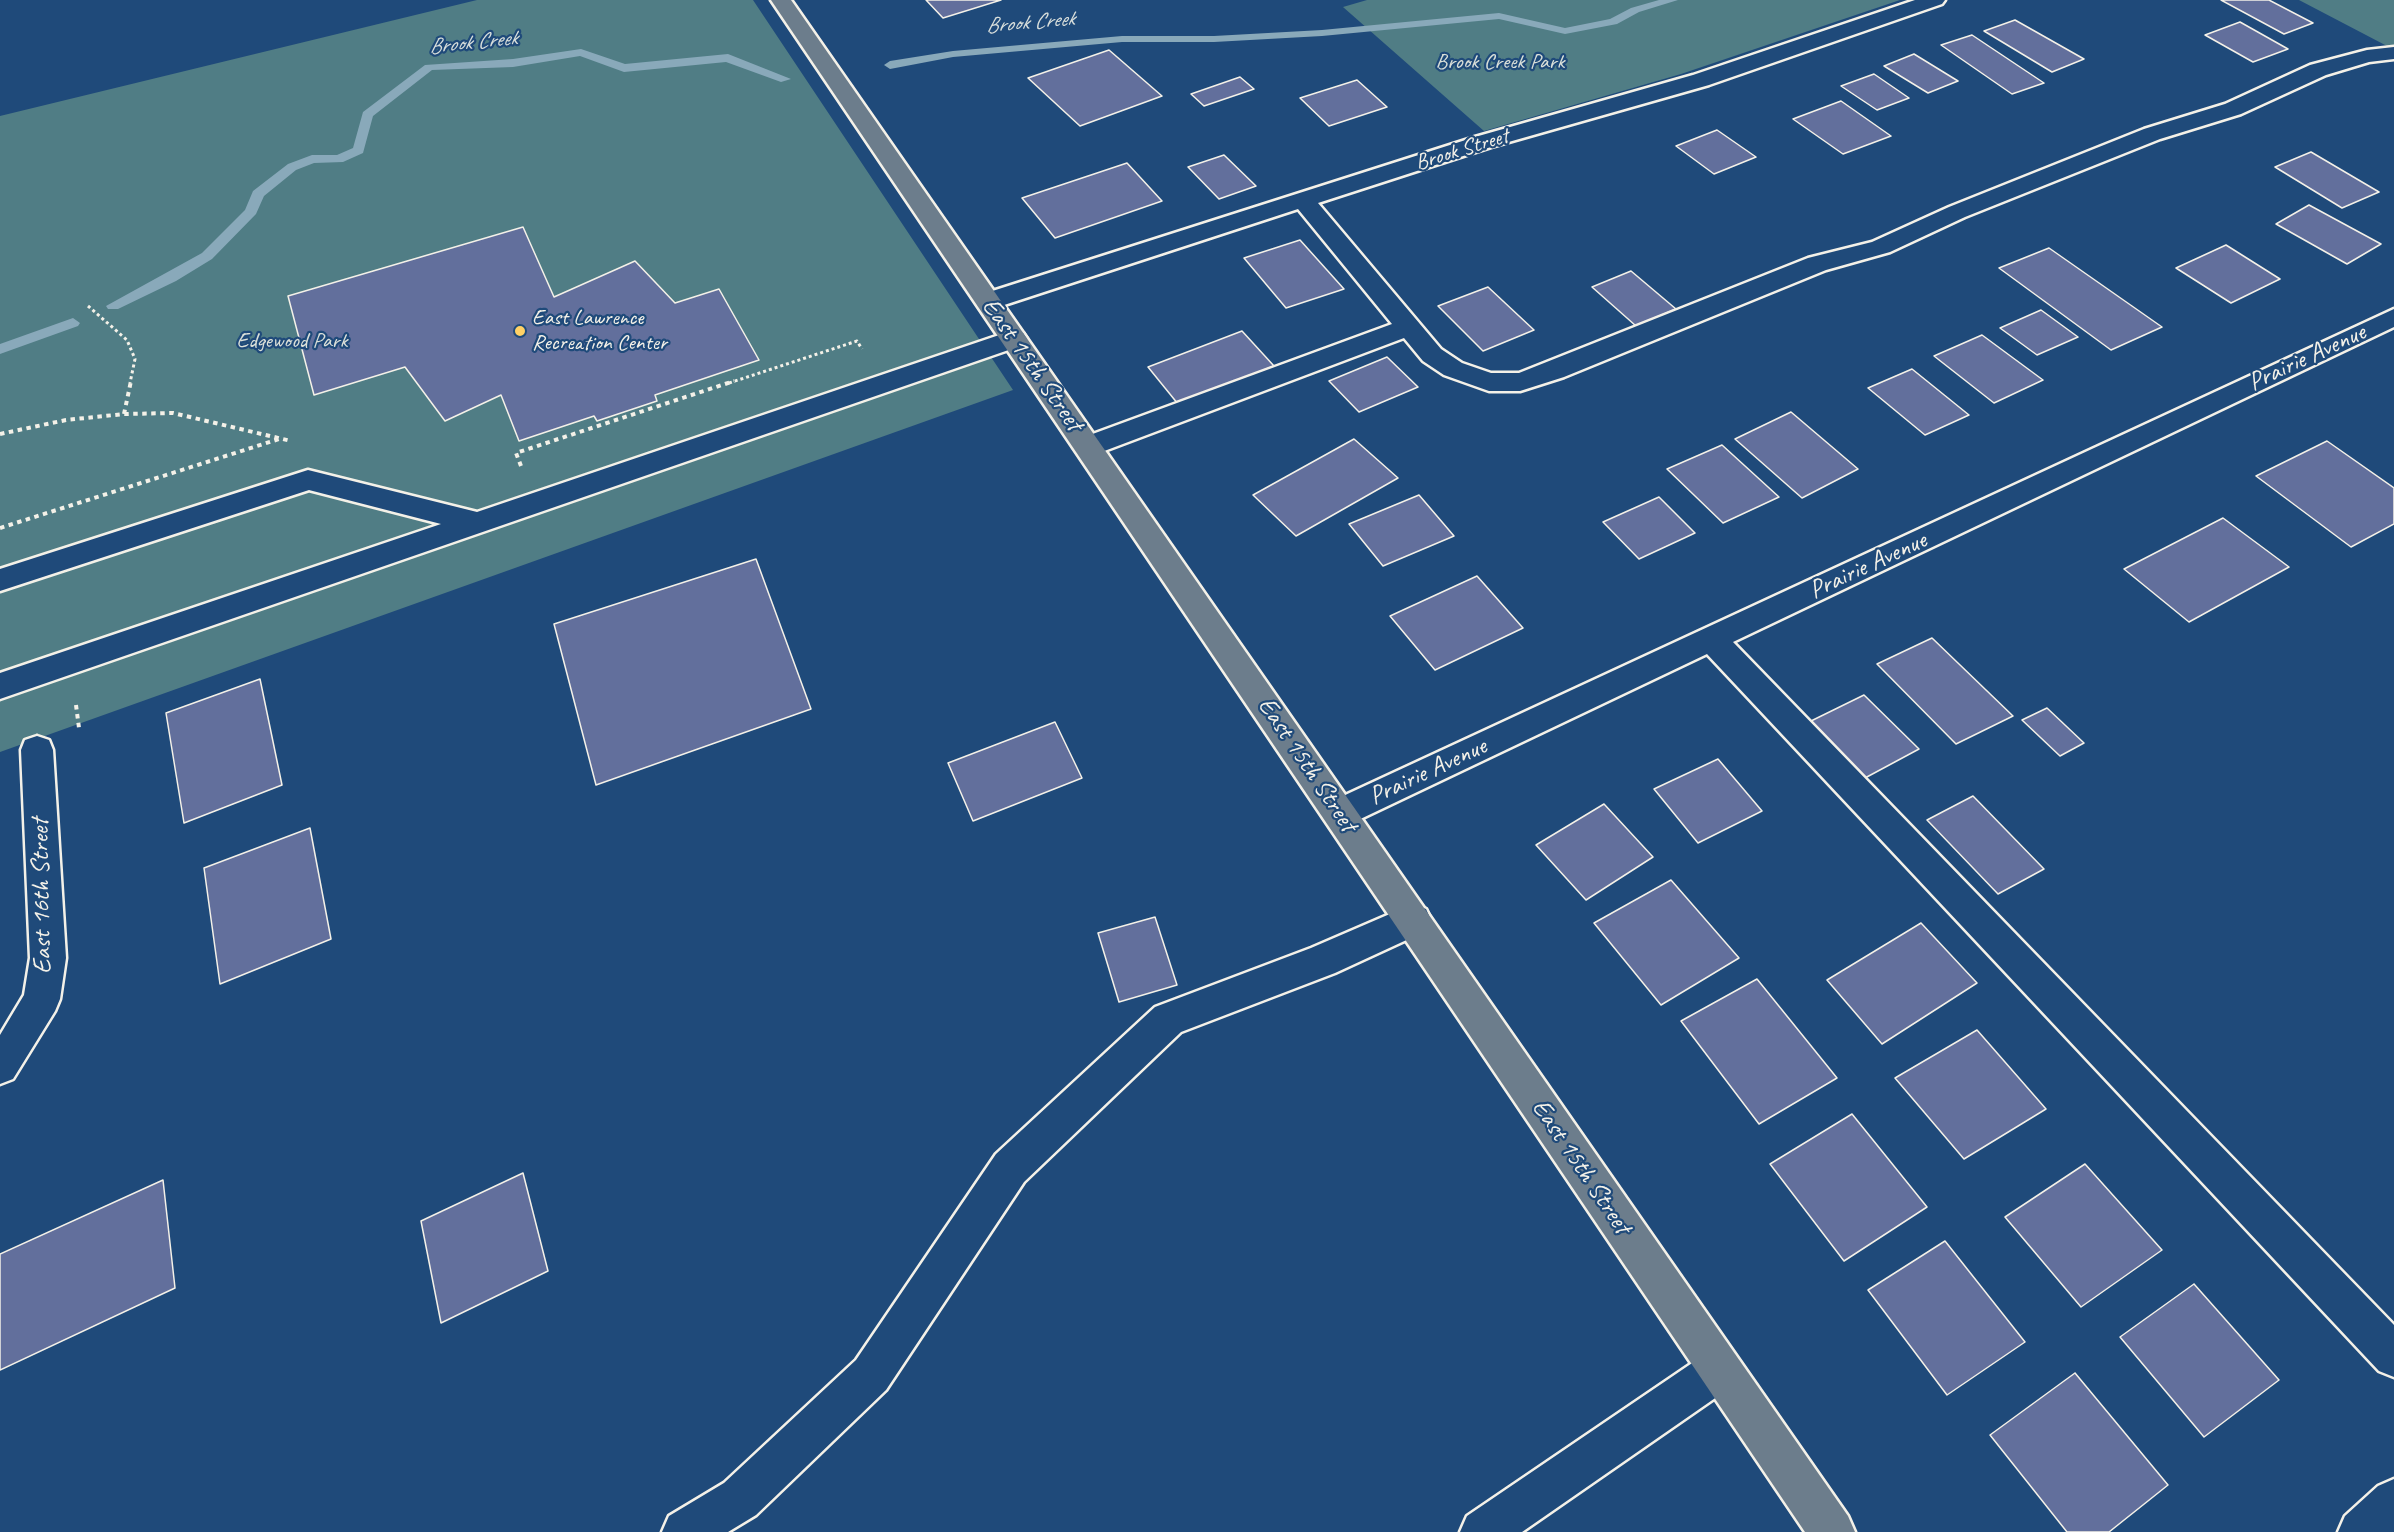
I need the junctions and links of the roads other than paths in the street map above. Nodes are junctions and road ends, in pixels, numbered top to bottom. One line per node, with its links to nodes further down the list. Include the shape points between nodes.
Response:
1 (782, 0): 5 (main road, East 15th Street)
2 (1935, 0): 4 (street, Brook Street, via 1701,80 1483,142)
3 (2394, 53): 7 (street, via 2318,70 2233,109 2152,134 1957,212 1881,247 1818,264 1520,382 1490,381 1453,369 1432,355)
4 (1304, 201): 5 (street, Brook Street); 7 (street)
5 (989, 301): 8 (main road, East 15th Street)
6 (2394, 317): 12 (street, Prairie Avenue)
7 (1408, 327): 9 (street)
8 (1014, 339): 9 (main road, East 15th Street); 10 (street)
9 (1089, 446): 15 (main road, East 15th Street)
10 (477, 522): 11 (street, via 308,480); 13 (street)
11 (0, 580)
12 (1712, 639): 15 (street, Prairie Avenue); 18 (street)
13 (0, 686)
14 (37, 750): 17 (street, East 16th Street, via 48,958 42,999)
15 (1340, 813): 16 (main road, East 15th Street)
16 (1413, 920): 19 (main road, East 15th Street); 21 (street, via 1322,961 1168,1019 1010,1168 871,1376 740,1499)
17 (0, 1066)
18 (2394, 1356)
19 (1719, 1370): 22 (street); 23 (main road, East 15th Street)
20 (2394, 1503): 24 (street)
21 (685, 1532)
22 (1483, 1532)
23 (1832, 1532)
24 (2361, 1532)

